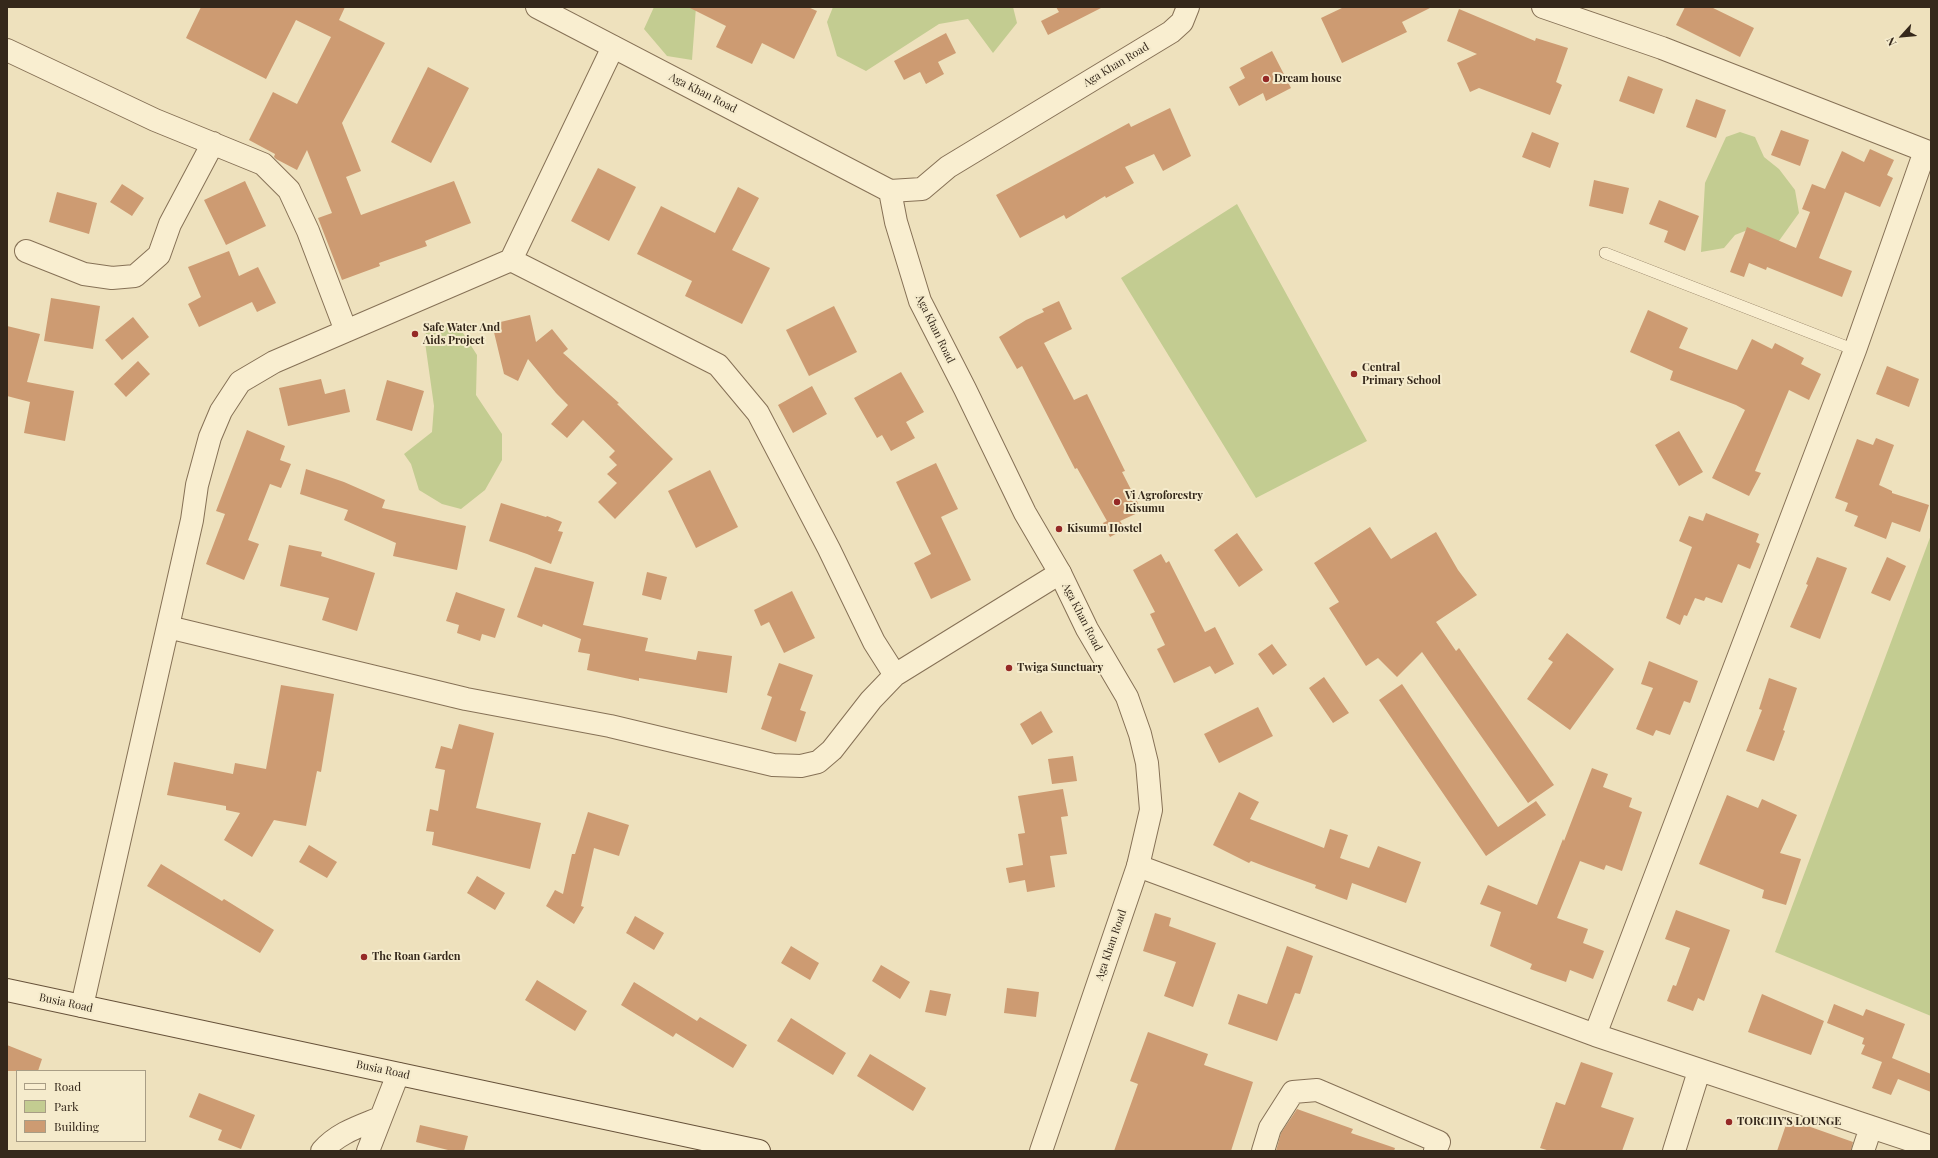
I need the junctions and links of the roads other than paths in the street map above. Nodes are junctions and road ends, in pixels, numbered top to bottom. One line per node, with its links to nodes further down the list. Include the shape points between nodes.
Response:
1 (537, 7): 4 (street, Aga Khan Road)
2 (1188, 7): 8 (street, Aga Khan Road, via 1182,22 1171,32 948,167 922,189)
3 (1543, 7): 7 (street, via 1662,48)
4 (613, 47): 8 (street, Aga Khan Road); 11 (street)
5 (7, 50): 6 (street, via 155,120)
6 (213, 143): 9 (street, via 170,224 159,255 135,276 112,278 84,274); 12 (street, via 263,164 288,190 308,231)
7 (1928, 152): 13 (street)
8 (890, 191): 14 (street, Aga Khan Road, via 896,222 920,301 1025,513)
9 (26, 251)
10 (1605, 253): 13 (lane)
11 (511, 260): 12 (street); 16 (street, via 718,365 758,413 874,642)
12 (346, 331): 15 (street, via 274,362 240,382 221,411 210,437 197,485 192,520)
13 (1856, 350): 20 (street)
14 (1060, 573): 16 (street); 17 (street, Aga Khan Road, via 1087,629 1127,697 1140,734 1147,762 1151,810)
15 (168, 627): 16 (street, via 466,699 610,726 773,765 801,766 818,762 832,750 870,700); 19 (street)
16 (895, 675)
17 (1138, 866): 20 (street); 30 (street, Aga Khan Road)
18 (7, 990): 19 (street, Busia Road)
19 (82, 1006): 22 (street, Busia Road)
20 (1595, 1035): 21 (street)
21 (1699, 1071): 24 (street); 33 (street)
22 (398, 1074): 23 (street); 25 (street, Busia Road)
23 (380, 1118): 27 (street, via 346,1132); 28 (street)
24 (1871, 1127): 26 (street); 34 (street)
25 (710, 1145): 29 (street, Busia Road)
26 (1931, 1147)
27 (322, 1151)
28 (368, 1151)
29 (759, 1151)
30 (1041, 1151)
31 (1262, 1151): 32 (street, via 1270,1128 1293,1092 1317,1090 1439,1142)
32 (1436, 1151)
33 (1674, 1151)
34 (1863, 1151)

